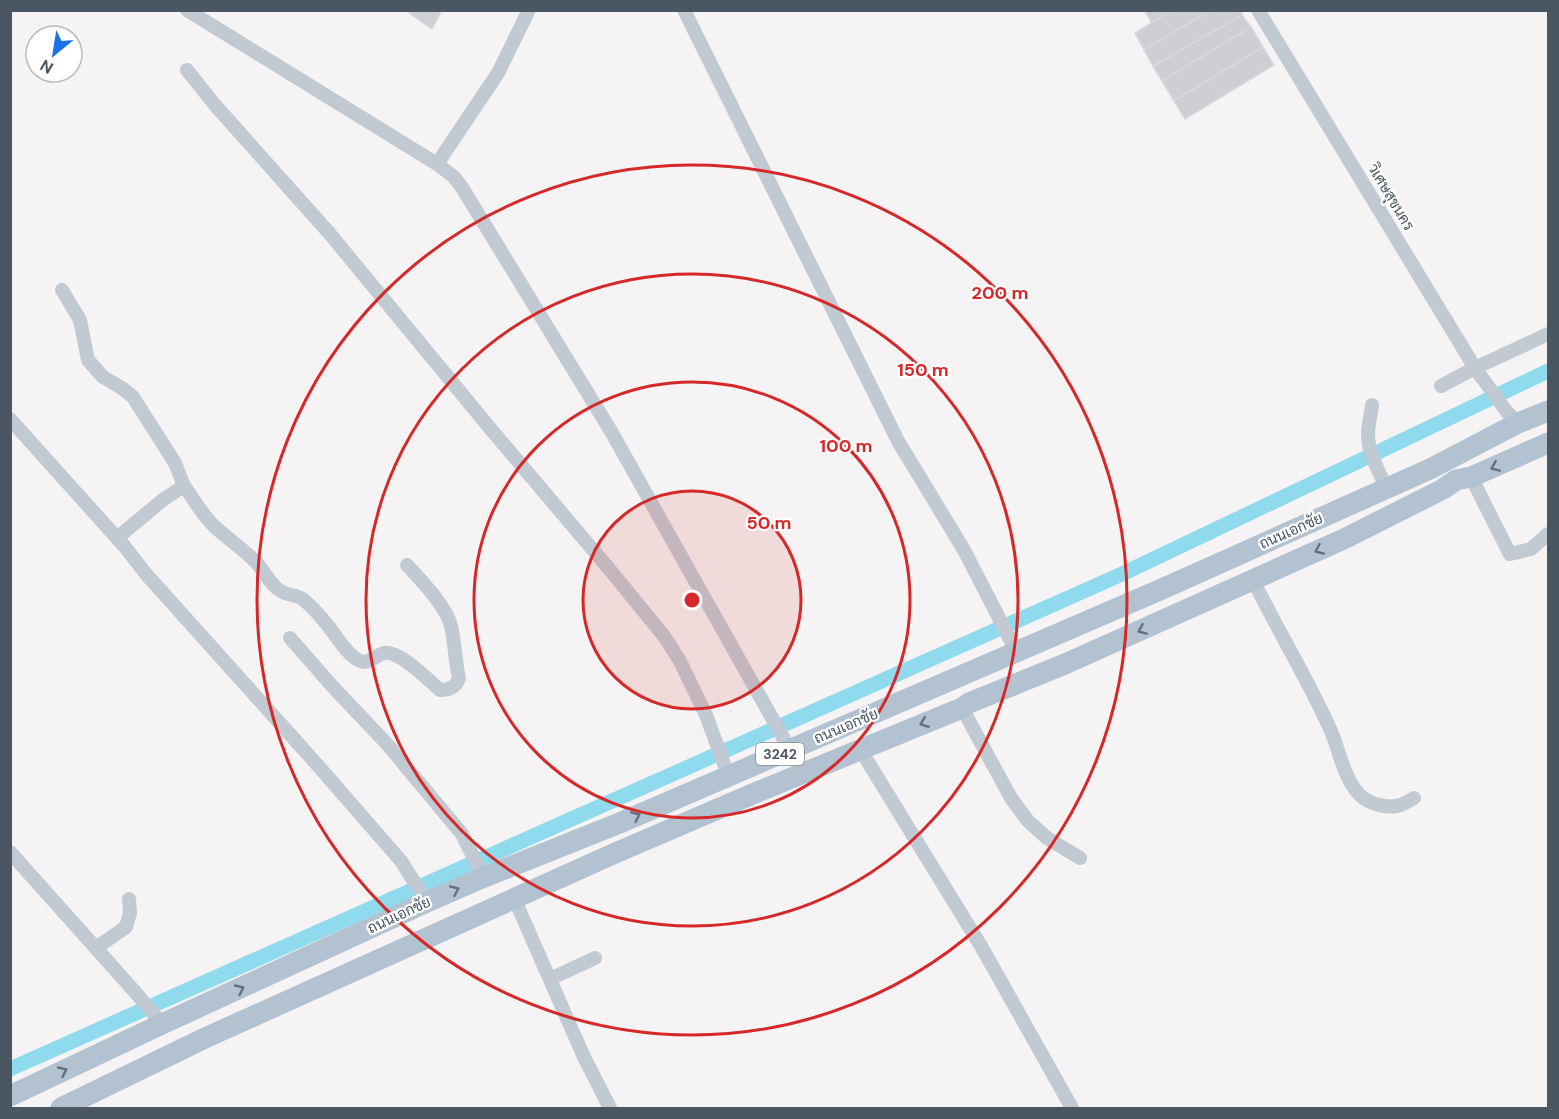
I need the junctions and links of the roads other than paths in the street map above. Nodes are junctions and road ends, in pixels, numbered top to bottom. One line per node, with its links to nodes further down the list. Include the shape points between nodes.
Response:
1 (187, 10): 6 (street)
2 (529, 10): 6 (street, via 498,73)
3 (684, 10): 24 (street, via 898,441 964,550)
4 (1258, 10): 9 (street, วิเศษสุขนคร)
5 (187, 70): 28 (street, via 330,234 664,636 706,715)
6 (437, 164): 26 (street, via 463,189 606,423)
7 (62, 290): 17 (street, via 80,320 88,360 103,377 133,397 175,463)
8 (1548, 334): 9 (street)
9 (1475, 368): 10 (street); 13 (street, วิเศษสุขนคร)
10 (1441, 386)
11 (1372, 405): 18 (street, via 1370,449)
12 (1548, 411): 13 (main road, ถนนเอกชัย / 3242)
13 (1513, 417): 18 (main road, ถนนเอกชัย / 3242, via 1432,468)
14 (10, 419): 20 (street)
15 (1548, 444): 16 (main road, ถนนเอกชัย / 3242, one-way to 16)
16 (1471, 477): 19 (street, via 1510,554 1531,549); 22 (main road, ถนนเอกชัย / 3242, one-way to 22, via 1456,480 1346,538)
17 (184, 486): 20 (street); 21 (street, via 213,525 245,552 280,591 304,601 358,660 368,662 383,653 396,655 440,690 447,690 459,678 451,624 426,585)
18 (1387, 489): 24 (main road, ถนนเอกชัย / 3242, via 1162,589)
19 (1548, 534)
20 (117, 538): 35 (street, via 401,861)
21 (407, 565)
22 (1253, 580): 25 (main road, ถนนเอกชัย / 3242, one-way to 25); 29 (street, via 1323,714 1349,780 1363,797 1380,805 1398,806)
23 (290, 638): 32 (street, via 462,834)
24 (1013, 645): 26 (main road, ถนนเอกชัย / 3242)
25 (962, 708): 27 (main road, ถนนเอกชัย / 3242, one-way to 27); 31 (street, via 1011,798 1028,821)
26 (786, 742): 28 (main road, ถนนเอกชัย / 3242)
27 (860, 749): 33 (main road, ถนนเอกชัย / 3242); 43 (street, via 981,946)
28 (728, 775): 32 (main road, ถนนเอกชัย / 3242, one-way to 28, via 622,822)
29 (1414, 798)
30 (10, 852): 36 (street)
31 (1080, 858)
32 (478, 869): 35 (main road, ถนนเอกชัย / 3242, one-way to 32)
33 (514, 898): 38 (street); 41 (main road, ถนนเอกชัย / 3242)
34 (129, 899): 36 (street, via 126,927)
35 (427, 902): 39 (main road, ถนนเอกชัย / 3242, one-way to 35)
36 (96, 948): 39 (street)
37 (595, 958): 38 (street)
38 (550, 979): 42 (street)
39 (156, 1018): 40 (main road, ถนนเอกชัย / 3242, one-way to 39)
40 (10, 1096)
41 (61, 1108)
42 (610, 1108)
43 (1072, 1108)

